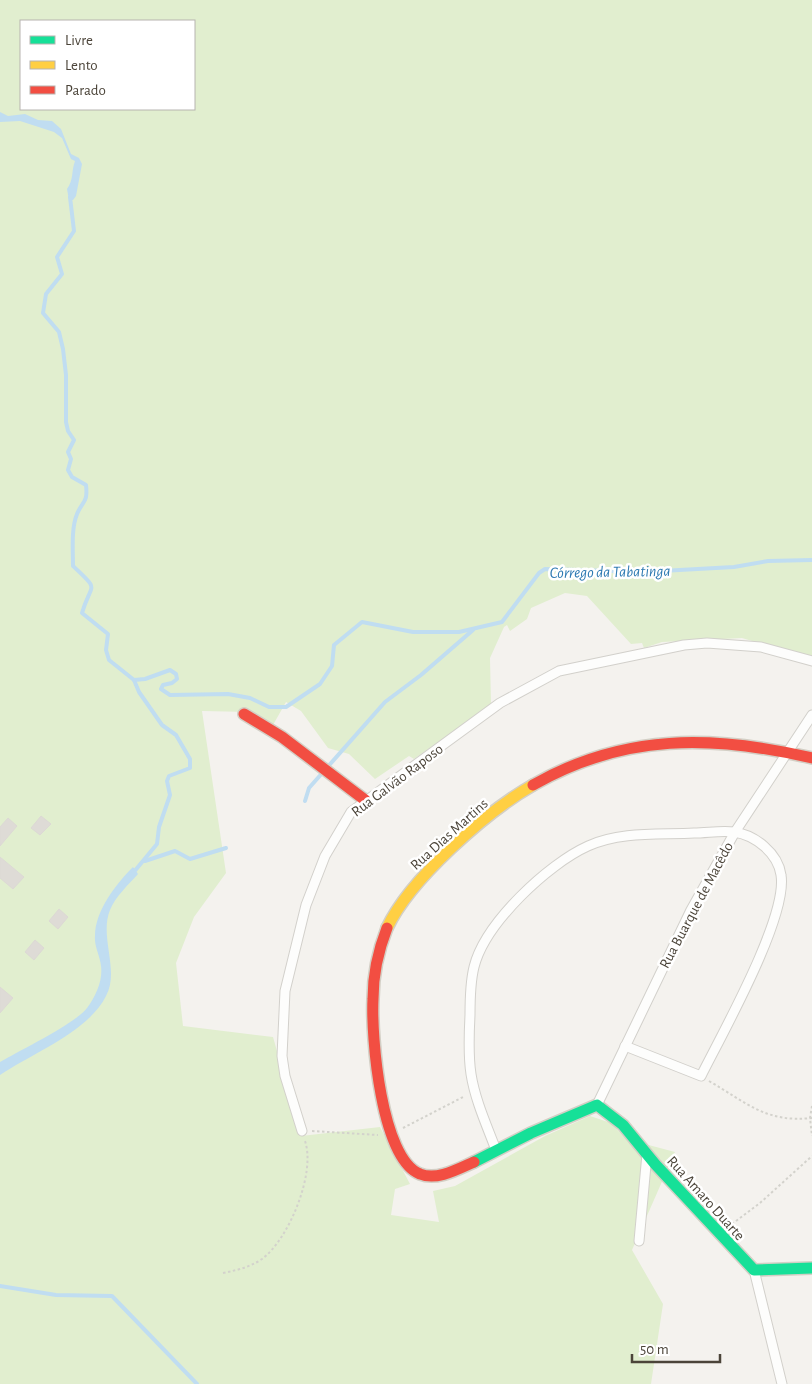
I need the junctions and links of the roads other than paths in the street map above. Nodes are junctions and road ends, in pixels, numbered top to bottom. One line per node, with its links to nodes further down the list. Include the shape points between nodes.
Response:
1 (812, 662): 6 (street, Rua Galvão Raposo, via 761,647 707,643 684,644 559,671 500,703)
2 (244, 714): 6 (street)
3 (812, 715): 4 (street, Rua Buarque de Macêdo)
4 (788, 752): 5 (street, Rua Dias Martins); 7 (street, Rua Buarque de Macêdo); 11 (street, Rua Dias Martins, via 754,745 696,740 654,742 582,760 519,793 434,864 401,901 377,958 373,997 378,1076 390,1135 410,1166 426,1176 450,1172)
5 (812, 758)
6 (365, 800): 10 (street, Rua Galvão Raposo, via 351,812 325,856 306,905 285,991 282,1056)
7 (735, 832): 8 (street, Rua Buarque de Macêdo, via 674,941); 8 (street, via 756,840 774,857 782,877 781,890 771,933 701,1076); 11 (street, via 647,834 600,842 567,857 540,878 490,934 474,966 469,1035 471,1075)
8 (624, 1046): 9 (street, Rua Buarque de Macêdo)
9 (597, 1105): 11 (street, Rua Dias Martins); 12 (street, Rua Amaro Duarte, via 622,1121)
10 (302, 1131)
11 (496, 1150)
12 (647, 1154): 13 (street); 15 (street, Rua Amaro Duarte, via 718,1235)
13 (639, 1240)
14 (812, 1268): 15 (street)
15 (754, 1270): 16 (street)
16 (782, 1384)

